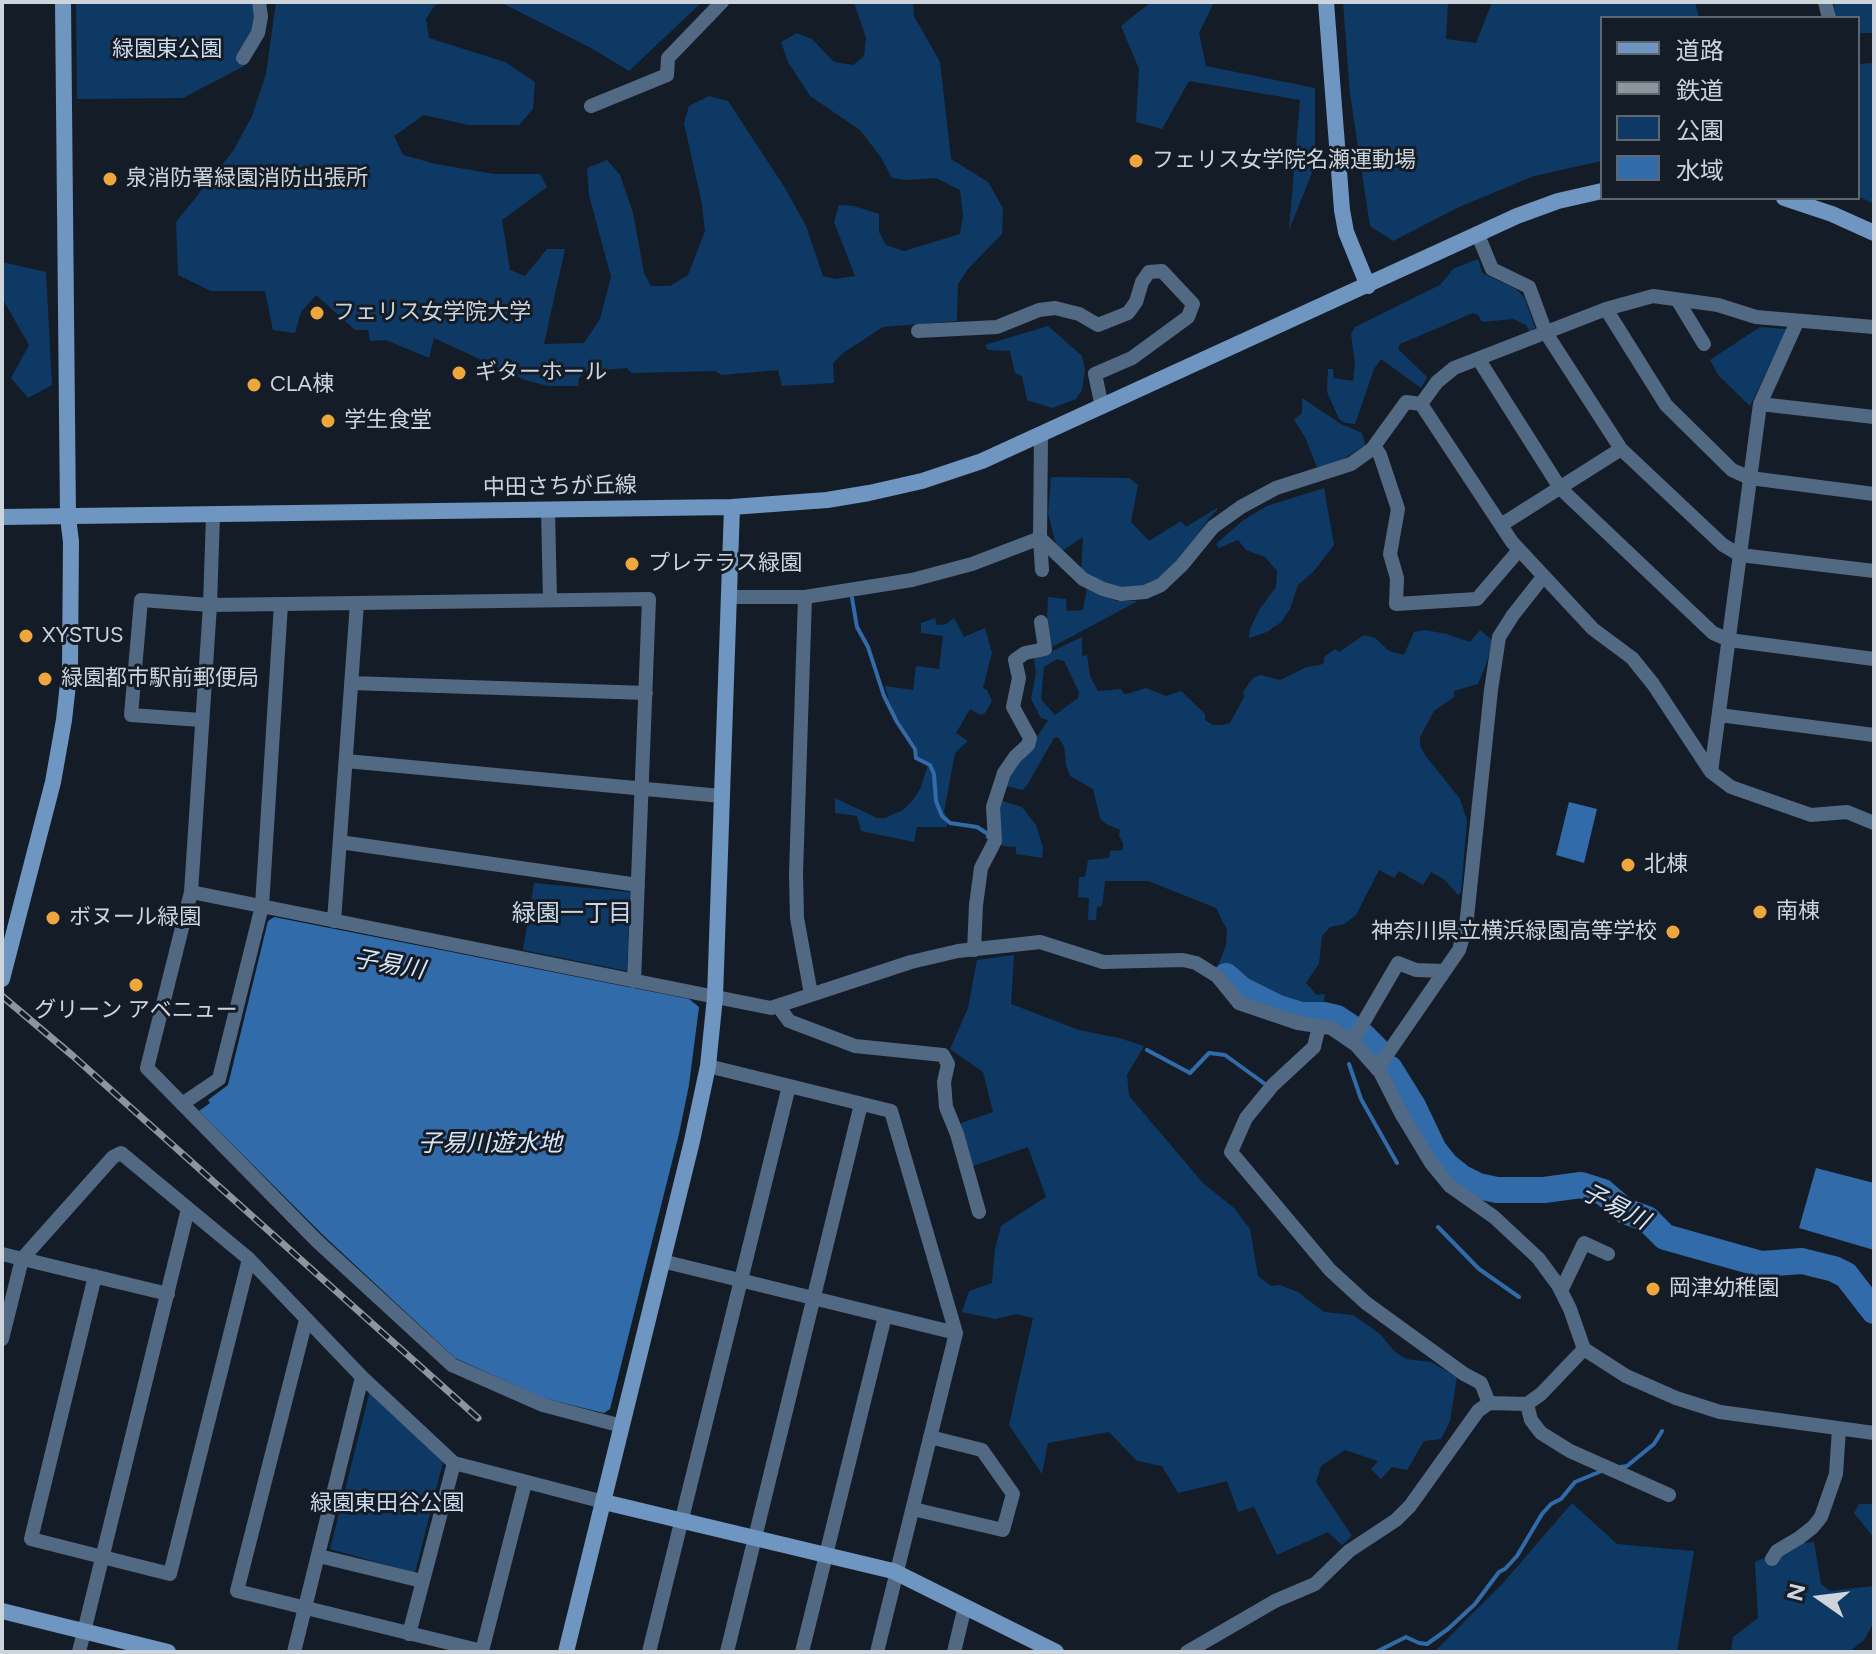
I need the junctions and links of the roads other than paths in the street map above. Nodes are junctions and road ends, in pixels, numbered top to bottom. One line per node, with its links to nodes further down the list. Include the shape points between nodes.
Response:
1 (63, 2): 34 (street)
2 (259, 2): 5 (street, via 258,33)
3 (722, 2): 6 (street, via 668,58 667,75)
4 (1326, 2): 11 (street, via 1342,210)
5 (243, 58)
6 (591, 106)
7 (1600, 191): 10 (street, 中田さちが丘線, via 1558,201)
8 (1790, 200): 9 (street)
9 (1874, 233)
10 (1478, 235): 11 (street, 中田さちが丘線); 17 (street, via 1492,269 1529,287)
11 (1368, 286): 22 (street, 中田さちが丘線)
12 (1678, 301): 13 (street, via 1653,296); 14 (street); 18 (street)
13 (1606, 309): 17 (street); 27 (street, via 1666,405 1732,470)
14 (1797, 322): 15 (street); 21 (street)
15 (1874, 327)
16 (918, 331): 22 (street, via 997,327 1055,308 1098,325 1128,313 1149,272 1162,271 1193,304 1188,317 1132,358 1095,374)
17 (1546, 333): 19 (street); 26 (street)
18 (1704, 344)
19 (1479, 360): 20 (street, via 1454,368); 28 (street)
20 (1421, 404): 25 (street, via 1406,402); 35 (street)
21 (1760, 404): 23 (street); 27 (street)
22 (1102, 407): 24 (street, 中田さちが丘線)
23 (1874, 417)
24 (1041, 434): 30 (street, 中田さちが丘線, via 922,481 827,500); 36 (street)
25 (1374, 446): 36 (street, via 1351,464 1276,488 1241,507 1213,527 1161,585 1145,592 1121,594 1083,579); 37 (street, via 1398,509 1390,554 1397,578 1396,604 1477,599)
26 (1621, 449): 28 (street); 38 (street)
27 (1750, 478): 29 (street); 38 (street)
28 (1560, 488): 35 (street); 49 (street, via 1713,633)
29 (1874, 494)
30 (732, 507): 31 (street, 中田さちが丘線); 42 (street)
31 (548, 510): 32 (street, 中田さちが丘線); 44 (street)
32 (213, 515): 34 (street, 中田さちが丘線); 47 (street)
33 (2, 517): 34 (street, 中田さちが丘線)
34 (68, 517): 68 (street, via 70,666 64,720)
35 (1501, 525): 37 (street)
36 (1040, 538): 39 (street); 43 (street, via 912,580)
37 (1519, 550): 41 (street)
38 (1740, 555): 40 (street); 49 (street)
39 (1042, 570)
40 (1874, 571)
41 (1543, 577): 57 (street, via 1593,629 1632,658); 67 (street, via 1499,637 1466,927 1459,950)
42 (729, 597): 43 (street); 59 (street)
43 (805, 597): 70 (street, via 796,874 797,918)
44 (550, 600): 45 (street); 52 (street, via 649,599)
45 (357, 603): 46 (street); 51 (street)
46 (281, 604): 47 (street); 64 (street)
47 (210, 605): 54 (street); 54 (street, via 141,600 131,715)
48 (1041, 622): 66 (street, via 1045,649 1015,660 1019,678 1013,707 1030,738 1004,773 993,807 995,841 981,868)
49 (1729, 640): 50 (street); 53 (street)
50 (1874, 659)
51 (351, 683): 52 (street); 56 (street)
52 (646, 693): 58 (street)
53 (1719, 715): 55 (street); 57 (street)
54 (201, 720): 63 (street)
55 (1874, 735)
56 (346, 761): 58 (street); 61 (street)
57 (1711, 772): 60 (street, via 1731,787 1811,815 1847,812)
58 (642, 789): 59 (street); 62 (street)
59 (721, 796): 71 (street)
60 (1873, 821)
61 (340, 842): 62 (street); 65 (street)
62 (638, 885): 69 (street)
63 (191, 892): 64 (street); 78 (street, via 147,1068)
64 (262, 906): 65 (street); 78 (street, via 219,1079)
65 (334, 921): 69 (street)
66 (974, 950): 70 (street, via 911,962); 73 (street, via 1040,942 1103,962 1183,960 1217,976 1239,1003)
67 (1444, 971): 74 (street, via 1398,963); 76 (street)
68 (2, 979)
69 (634, 981): 71 (street)
70 (811, 994): 72 (street)
71 (715, 997): 72 (street); 75 (street)
72 (778, 1006): 81 (street, via 789,1021 855,1046 943,1055 948,1064 946,1107)
73 (1319, 1026): 74 (street); 98 (street, via 1314,1047 1246,1118 1231,1152 1330,1270 1366,1303 1481,1383)
74 (1356, 1035): 76 (street)
75 (708, 1066): 77 (street); 86 (street)
76 (1377, 1069): 89 (street, via 1450,1186 1519,1238)
77 (789, 1086): 79 (street); 88 (street)
78 (182, 1104): 100 (street, via 317,1241 452,1365 543,1405)
79 (861, 1104): 91 (street); 94 (street, via 891,1111)
80 (188, 1209): 84 (street, via 121,1153); 85 (street); 90 (street)
81 (979, 1212)
82 (2, 1254): 84 (street)
83 (1608, 1254): 89 (street, via 1584,1243)
84 (22, 1259): 87 (street); 95 (street)
85 (249, 1259): 93 (street); 113 (street, via 170,1574)
86 (662, 1261): 88 (street); 100 (street)
87 (95, 1276): 90 (street); 113 (street, via 31,1539)
88 (741, 1281): 91 (street); 109 (street)
89 (1561, 1291): 96 (street)
90 (168, 1294): 113 (street)
91 (814, 1298): 92 (street); 110 (street)
92 (885, 1316): 94 (street); 111 (street)
93 (306, 1320): 97 (street); 118 (street, via 237,1591)
94 (956, 1333): 103 (street)
95 (2, 1339)
96 (1584, 1349): 99 (street); 101 (street, via 1626,1376 1720,1412)
97 (362, 1377): 104 (street); 112 (street)
98 (1489, 1403): 99 (street); 132 (street, via 1396,1520 1349,1551 1315,1584)
99 (1527, 1404): 106 (street, via 1541,1433)
100 (622, 1426): 107 (street)
101 (1839, 1429): 102 (street); 114 (street, via 1836,1474 1821,1517)
102 (1874, 1433)
103 (930, 1437): 108 (street); 108 (street, via 982,1450 1013,1494 1003,1530)
104 (454, 1463): 105 (street); 116 (street)
105 (525, 1483): 107 (street); 121 (street, via 482,1651)
106 (1669, 1495)
107 (604, 1502): 109 (street); 125 (street)
108 (913, 1509): 115 (street)
109 (683, 1519): 110 (street); 126 (street)
110 (756, 1537): 111 (street); 127 (street)
111 (827, 1554): 115 (street); 128 (street)
112 (319, 1556): 116 (street); 118 (street)
113 (102, 1558): 120 (street)
114 (1772, 1559)
115 (898, 1573): 117 (street); 129 (street)
116 (422, 1581): 121 (street)
117 (965, 1606): 130 (street); 131 (street)
118 (305, 1609): 121 (street); 124 (street)
119 (2, 1611): 120 (street)
120 (83, 1631): 122 (street); 123 (street)
121 (409, 1634)
122 (79, 1652)
123 (168, 1652)
124 (294, 1652)
125 (566, 1652)
126 (649, 1652)
127 (727, 1652)
128 (802, 1652)
129 (877, 1652)
130 (954, 1652)
131 (1056, 1652)
132 (1187, 1652)

